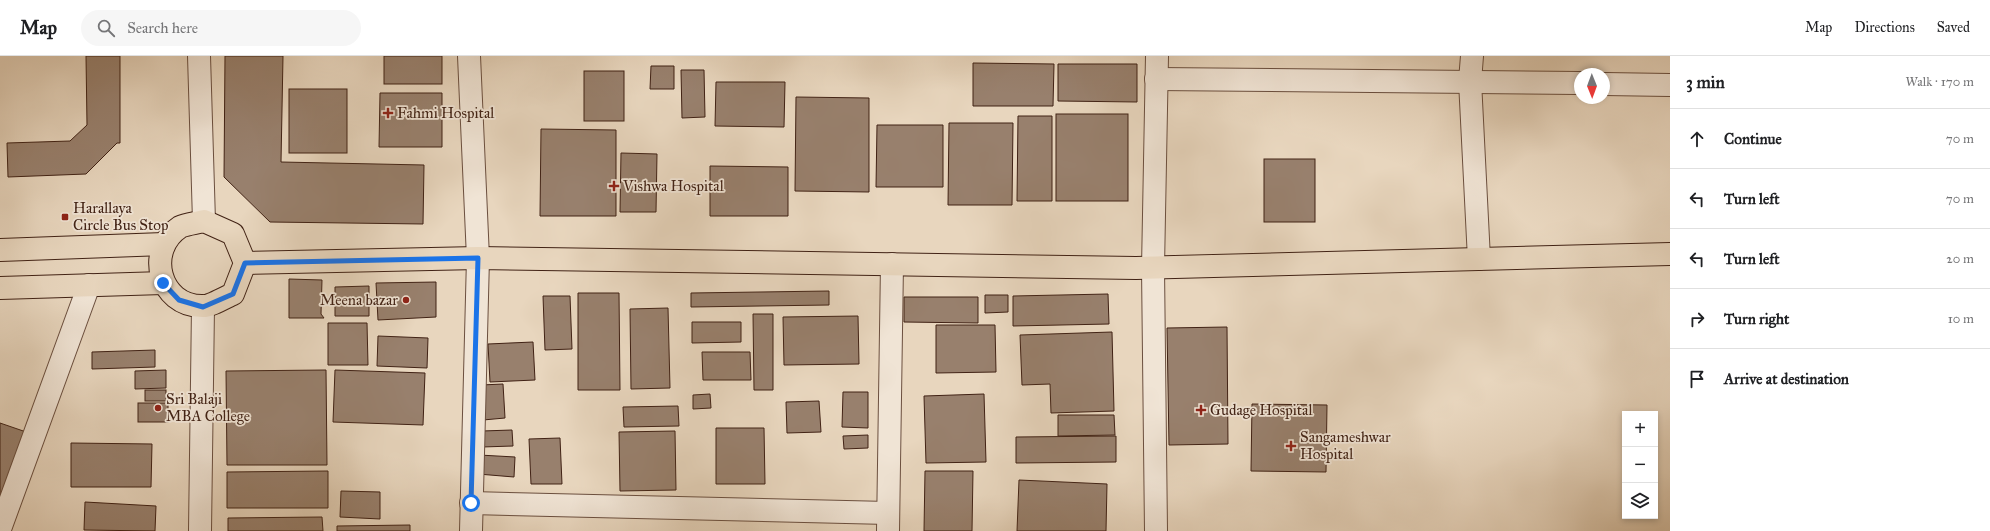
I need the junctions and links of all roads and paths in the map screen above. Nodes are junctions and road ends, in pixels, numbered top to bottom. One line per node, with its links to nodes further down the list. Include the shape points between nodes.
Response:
1 (199, 56): 10 (street)
2 (469, 56): 14 (street)
3 (1157, 56): 5 (street)
4 (1472, 56): 6 (street)
5 (1156, 79): 6 (street); 18 (street)
6 (1470, 81): 7 (street); 15 (street)
7 (1574, 83)
8 (1610, 84): 9 (street)
9 (1670, 85)
10 (204, 221): 11 (main road, via 181,227); 16 (main road, via 233,234)
11 (164, 244): 12 (main road); 19 (main road, via 159,264)
12 (0, 250)
13 (1670, 254): 15 (main road)
14 (478, 258): 16 (main road); 17 (main road); 23 (street)
15 (1479, 259): 18 (main road)
16 (245, 263): 22 (main road, via 233,294)
17 (892, 264): 18 (main road); 24 (street)
18 (1153, 268): 28 (street)
19 (163, 283): 20 (main road); 22 (main road, via 179,300)
20 (89, 285): 21 (main road); 25 (street)
21 (0, 288)
22 (203, 307): 26 (street)
23 (471, 503): 24 (street); 27 (street)
24 (888, 522)
25 (0, 529)
26 (200, 531)
27 (471, 531)
28 (1156, 531)

